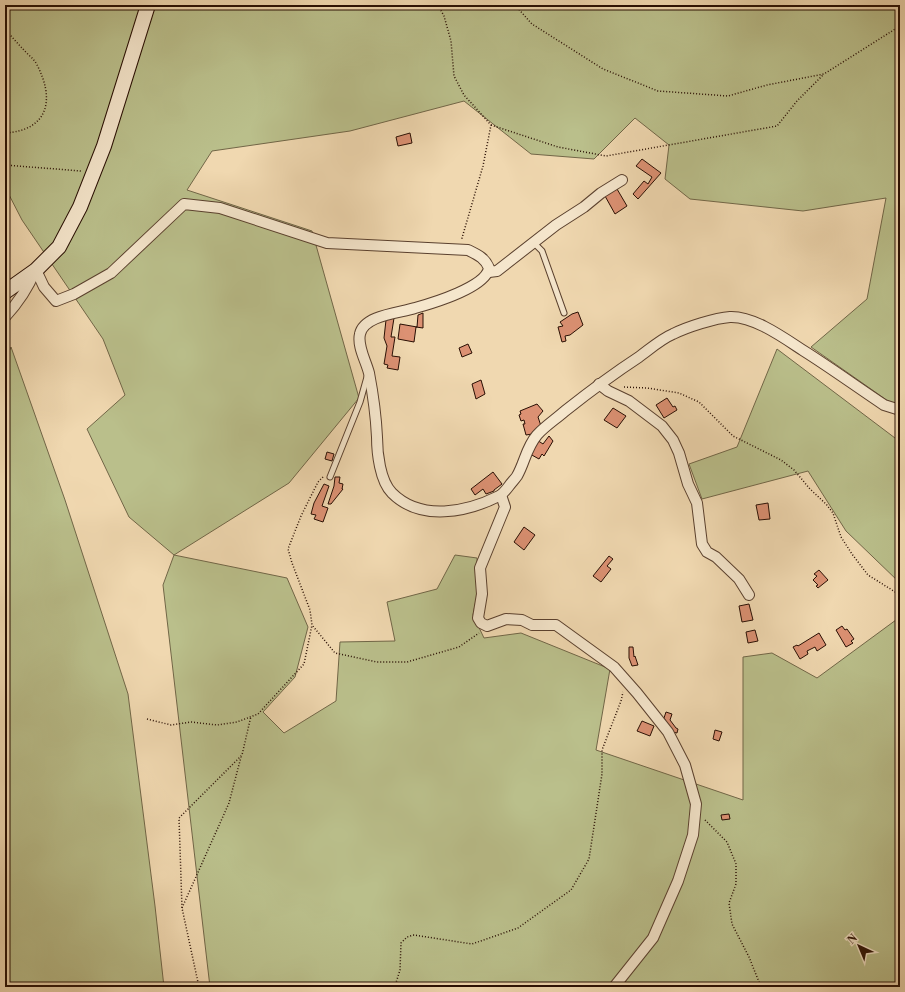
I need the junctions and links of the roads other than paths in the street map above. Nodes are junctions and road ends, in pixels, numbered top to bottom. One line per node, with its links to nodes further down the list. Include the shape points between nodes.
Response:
1 (148, 5): 4 (main road, via 95,172 59,247)
2 (622, 180): 3 (street)
3 (533, 242): 5 (street, via 496,271); 7 (lane, via 542,251)
4 (36, 270): 5 (street, via 44,287 56,301 74,294 110,273 184,204 220,208 327,243 468,250 484,259 489,268); 6 (main road); 8 (street)
5 (488, 272): 9 (street, via 480,282 471,287 413,309 388,314 368,322 359,335)
6 (5, 292)
7 (564, 313)
8 (5, 317)
9 (368, 372): 12 (lane, via 360,402); 13 (street, via 380,470 391,492 407,504 432,512 471,508)
10 (599, 384): 11 (street, via 672,334 731,317 754,322 781,336 884,405); 13 (street, via 539,433 529,447 518,475); 14 (street, via 629,401 662,426 673,440 697,504 702,544 739,579)
11 (900, 410)
12 (330, 476)
13 (501, 495): 15 (street, via 505,507 480,568 482,594 478,618 481,623 487,626 506,619 522,620 532,625 556,625 614,667 668,732 685,765 696,804 693,835 678,881 653,938)
14 (749, 595)
15 (614, 987)

